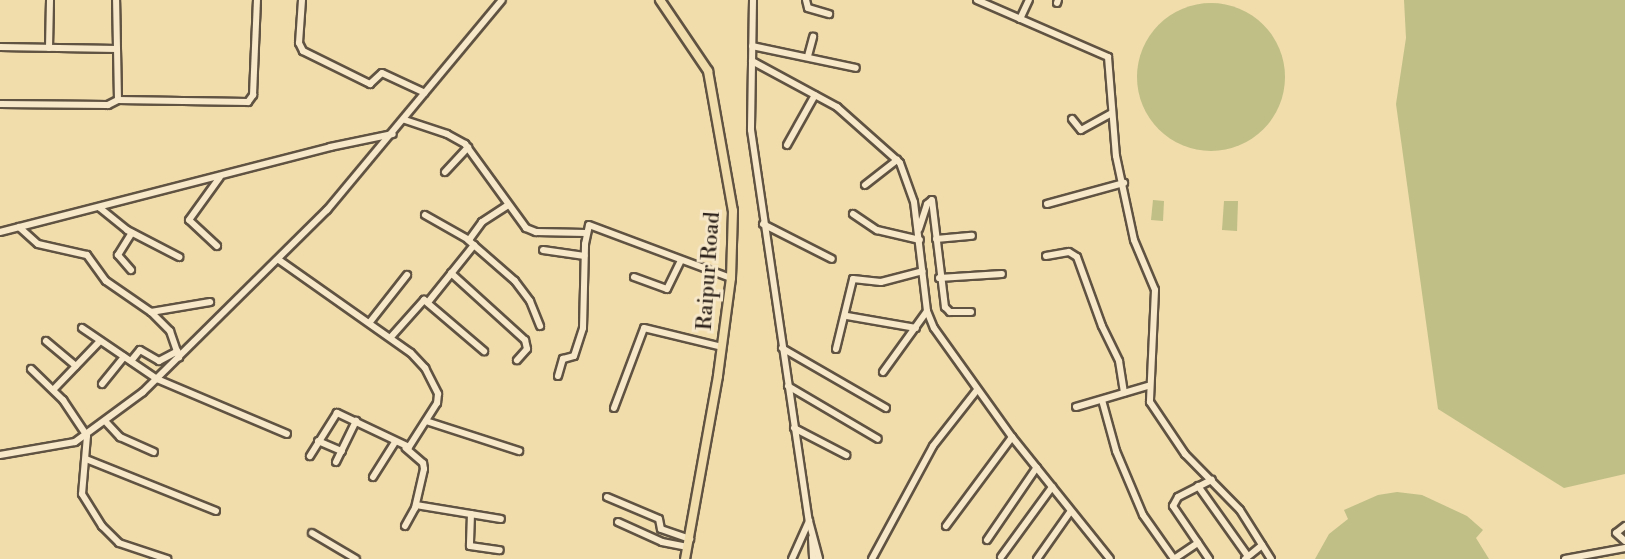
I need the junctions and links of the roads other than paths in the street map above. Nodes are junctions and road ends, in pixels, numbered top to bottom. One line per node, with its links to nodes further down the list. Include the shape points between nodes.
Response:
1 (50, 0): 16 (street)
2 (116, 0): 17 (street)
3 (257, 0): 23 (street, via 253,95 248,102)
4 (302, 0): 21 (street, via 299,43 303,51 370,84 383,73)
5 (502, 0): 21 (street)
6 (660, 0): 66 (main road, Raipur Road, via 708,71 733,211)
7 (753, 0): 14 (street)
8 (806, 0): 11 (street, via 807,8)
9 (977, 0): 12 (street)
10 (1029, 0): 12 (street)
11 (829, 14)
12 (1020, 19): 25 (street, via 1106,55 1110,64)
13 (813, 37): 18 (street)
14 (752, 46): 18 (street); 19 (street)
15 (0, 47): 16 (street)
16 (49, 48): 17 (street)
17 (117, 49): 23 (street)
18 (808, 57): 20 (street)
19 (752, 61): 22 (street); 41 (street, via 750,130)
20 (856, 68)
21 (425, 93): 27 (street)
22 (815, 95): 29 (street); 31 (street, via 849,116)
23 (118, 100): 24 (street, via 108,105)
24 (0, 104)
25 (1110, 114): 26 (street, via 1081,130); 34 (street)
26 (1072, 119)
27 (405, 120): 28 (street); 30 (street, via 447,134)
28 (393, 134): 33 (street); 58 (street)
29 (787, 145)
30 (468, 147): 32 (street); 37 (street)
31 (897, 160): 35 (street); 46 (street, via 909,181)
32 (445, 172)
33 (220, 176): 38 (street); 52 (street, via 189,220)
34 (1124, 183): 36 (street); 96 (street, via 1134,240 1155,290)
35 (865, 185)
36 (1047, 204)
37 (508, 205): 45 (street, via 519,222 531,230); 49 (street, via 482,222)
38 (100, 208): 42 (street); 44 (street)
39 (853, 214): 50 (street, via 878,230)
40 (425, 215): 49 (street)
41 (764, 224): 57 (street); 82 (street)
42 (19, 227): 43 (street); 71 (street, via 38,244 85,253 106,281)
43 (0, 232)
44 (132, 233): 56 (street); 60 (street, via 118,255)
45 (586, 233): 54 (street); 59 (street, via 588,226 594,225 622,240)
46 (918, 233): 48 (street, via 927,204 932,200); 50 (street)
47 (972, 236): 48 (street)
48 (936, 239): 67 (street)
49 (468, 240): 51 (street)
50 (920, 240): 61 (street)
51 (474, 245): 62 (street); 75 (street, via 525,292)
52 (217, 246)
53 (543, 250): 54 (street)
54 (585, 256): 92 (street, via 583,328 574,356 563,359)
55 (1046, 256): 99 (street, via 1069,252 1077,257 1095,310 1119,361)
56 (179, 257)
57 (832, 259)
58 (279, 260): 74 (street); 85 (street)
59 (681, 260): 65 (street, via 667,289); 66 (street)
60 (130, 270)
61 (923, 271): 70 (street); 73 (street, via 881,282 855,279)
62 (452, 273): 68 (street); 87 (street, via 525,340 527,349)
63 (1002, 274): 67 (street)
64 (407, 275): 74 (street)
65 (634, 278)
66 (731, 278): 81 (main road, Raipur Road)
67 (939, 278): 72 (street, via 948,311)
68 (429, 301): 78 (street, via 420,302); 84 (street)
69 (210, 302): 71 (street)
70 (927, 311): 77 (street); 98 (street, via 934,328)
71 (151, 312): 85 (street, via 170,331)
72 (970, 312)
73 (847, 316): 77 (street); 83 (street)
74 (370, 322): 78 (street)
75 (540, 326)
76 (82, 328): 80 (street)
77 (915, 328): 91 (street)
78 (391, 337): 105 (street, via 419,361 436,387 438,401)
79 (46, 341): 89 (street)
80 (100, 341): 86 (street); 89 (street)
81 (722, 346): 102 (street, via 645,328); 143 (main road, Raipur Road)
82 (782, 348): 95 (street); 103 (street)
83 (836, 349)
84 (484, 351)
85 (178, 354): 88 (street, via 159,361 140,350); 93 (street)
86 (124, 357): 88 (street); 94 (street)
87 (517, 360)
88 (131, 361): 93 (street)
89 (76, 366): 97 (street)
90 (31, 369): 97 (street)
91 (883, 372)
92 (558, 376)
93 (157, 379): 106 (street); 108 (street)
94 (102, 384)
95 (788, 386): 107 (street); 111 (street)
96 (1148, 386): 99 (street); 125 (street, via 1153,408 1185,454)
97 (54, 389): 109 (street)
98 (977, 390): 110 (street); 156 (street, via 933,446)
99 (1124, 393): 100 (street)
100 (1102, 399): 101 (street); 159 (street, via 1116,451 1143,515)
101 (1076, 407)
102 (614, 408)
103 (886, 408)
104 (356, 421): 112 (street, via 334,414); 113 (street); 115 (street)
105 (426, 421): 114 (street); 117 (street)
106 (106, 422): 109 (street); 116 (street, via 120,437)
107 (795, 428): 119 (street); 134 (street)
108 (287, 435)
109 (87, 436): 118 (street, via 45,450); 121 (street)
110 (1012, 437): 123 (street); 137 (street)
111 (878, 440)
112 (318, 441): 115 (street); 120 (street)
113 (395, 442): 114 (street); 124 (street)
114 (406, 447): 129 (street, via 424,465)
115 (342, 451): 122 (street)
116 (154, 452)
117 (519, 452)
118 (0, 455)
119 (846, 455)
120 (310, 456)
121 (86, 459): 130 (street); 150 (street, via 82,494 102,526 119,543)
122 (336, 462)
123 (1037, 466): 127 (street); 141 (street)
124 (374, 477)
125 (1212, 480): 126 (street); 145 (street, via 1240,510)
126 (1198, 486): 144 (street, via 1173,504); 149 (street)
127 (1052, 487): 131 (street); 148 (street)
128 (607, 497): 143 (street, via 659,519 662,529)
129 (416, 505): 132 (street); 136 (street)
130 (216, 511)
131 (1070, 512): 157 (street); 158 (street)
132 (471, 514): 133 (street); 147 (street, via 470,546)
133 (501, 519)
134 (809, 521): 140 (street); 153 (street)
135 (618, 522): 143 (street, via 662,542)
136 (405, 526)
137 (946, 526)
138 (1625, 526): 142 (street, via 1616,533)
139 (312, 533): 151 (street)
140 (812, 537): 154 (street); 155 (street)
141 (987, 540)
142 (1625, 541)
143 (689, 543): 152 (main road, Raipur Road)
144 (1198, 543): 159 (street); 160 (street)
145 (1262, 545): 149 (street); 161 (street)
146 (1625, 548): 162 (street)
147 (500, 550)
148 (1001, 557)
149 (1246, 557)
150 (166, 559)
151 (356, 559)
152 (685, 559)
153 (792, 559)
154 (813, 559)
155 (819, 559)
156 (872, 559)
157 (1037, 559)
158 (1110, 559)
159 (1174, 559)
160 (1209, 559)
161 (1271, 559)
162 (1565, 559)

